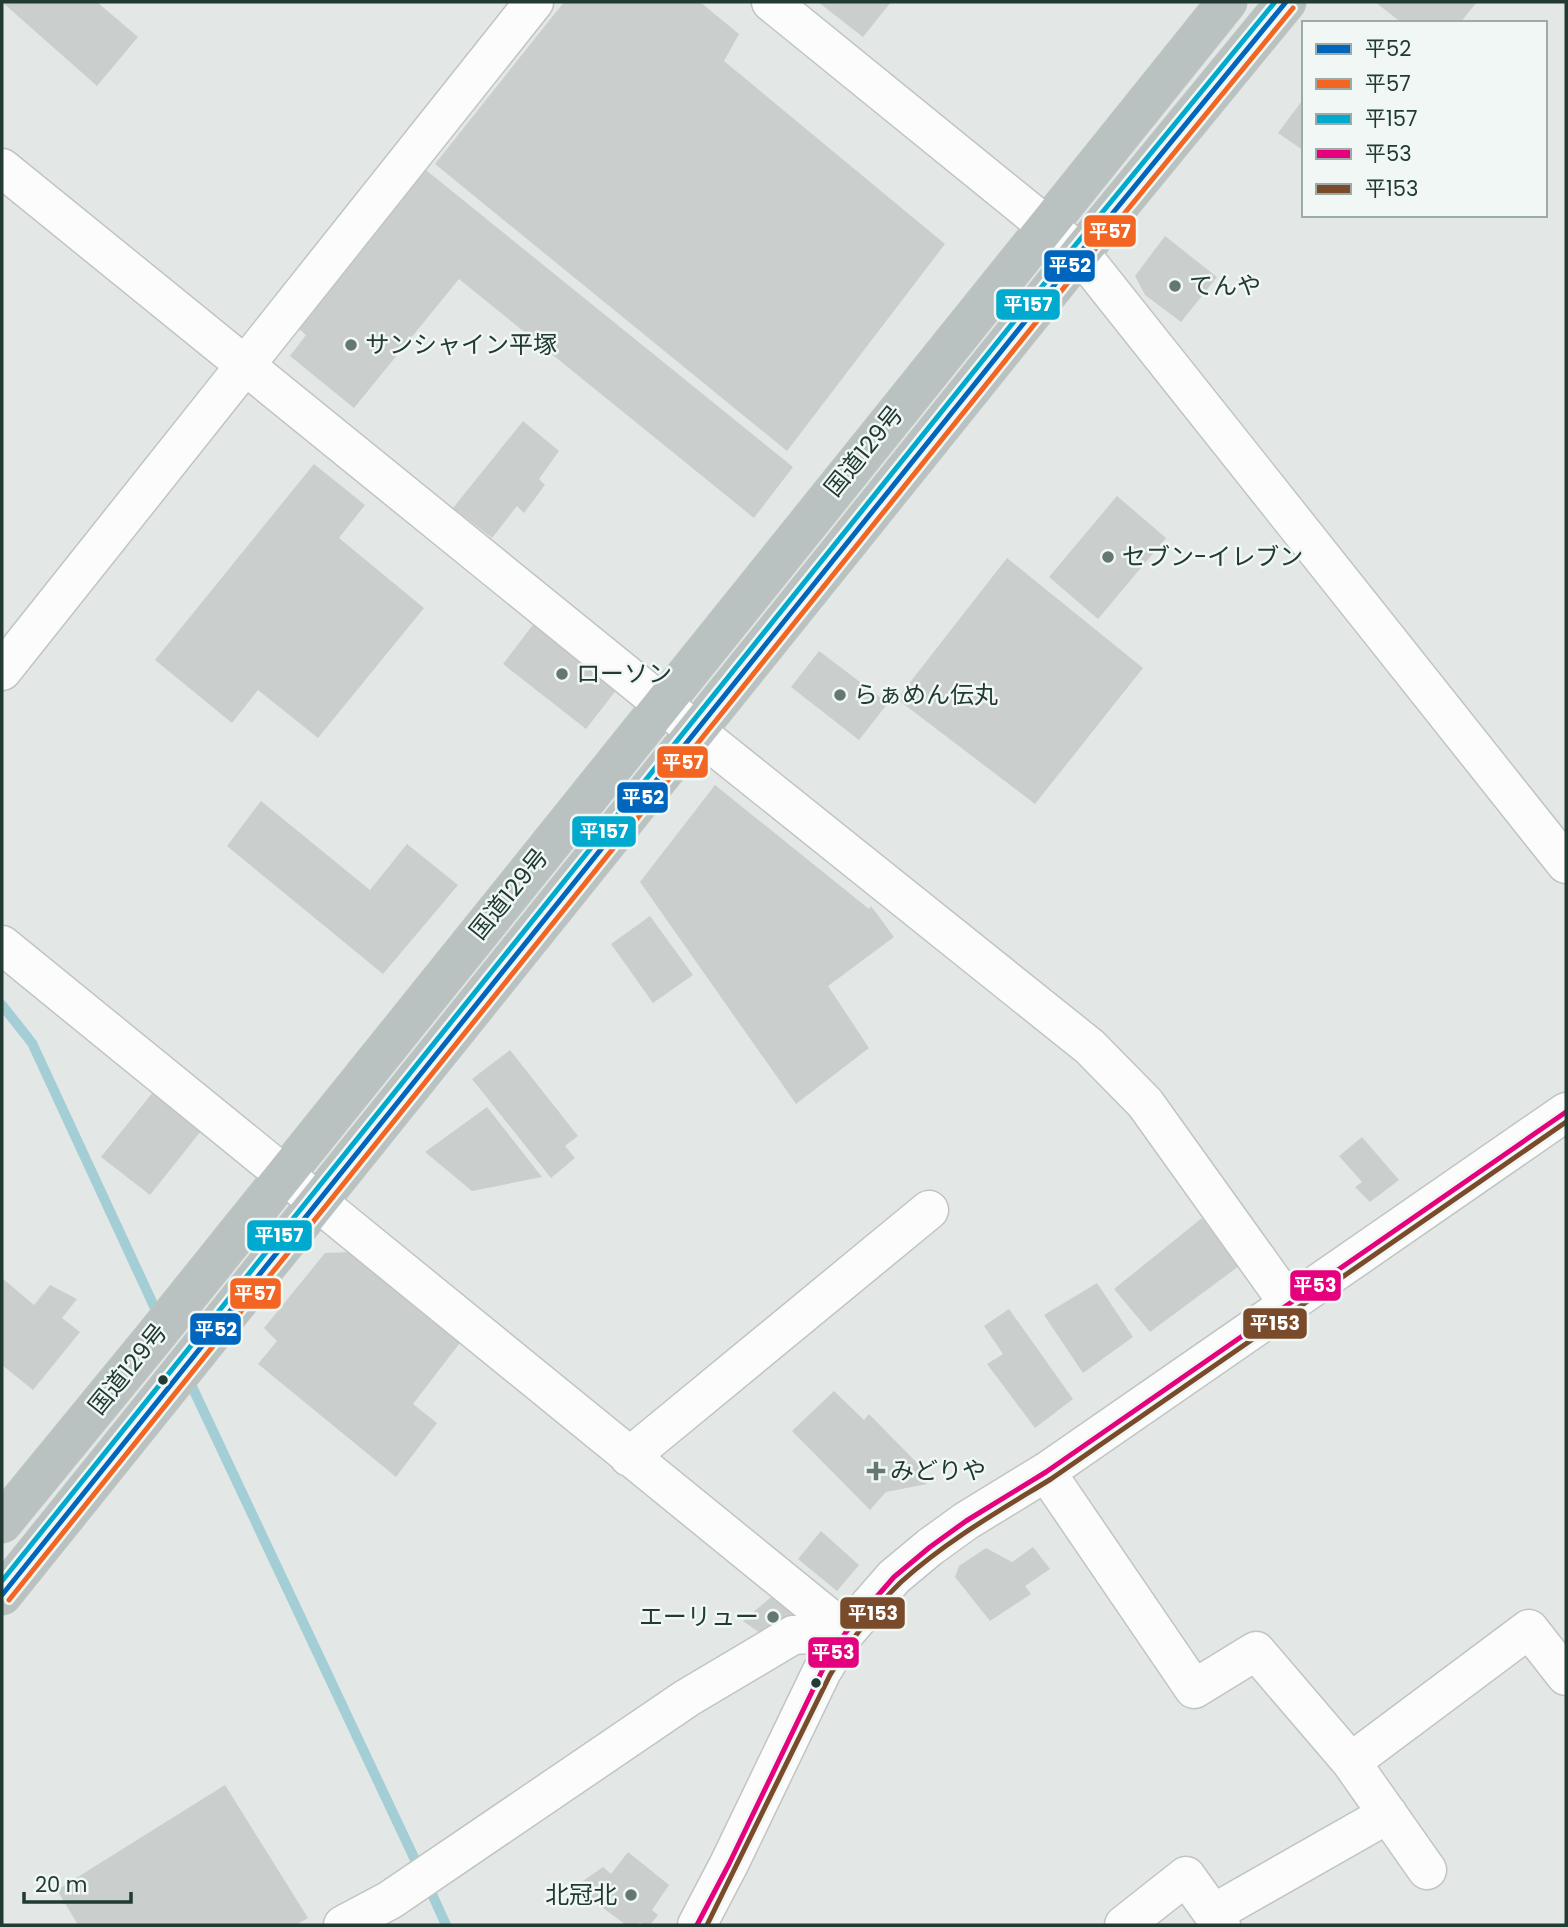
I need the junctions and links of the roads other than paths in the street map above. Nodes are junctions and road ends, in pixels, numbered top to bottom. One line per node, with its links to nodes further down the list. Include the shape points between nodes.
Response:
1 (534, 2): 8 (street)
2 (771, 2): 6 (street)
3 (1227, 2): 6 (highway, 国道129号)
4 (1286, 2): 7 (highway, 国道129号)
5 (2, 168): 8 (street)
6 (1046, 226): 7 (street); 10 (highway, 国道129号)
7 (1080, 253): 11 (highway, 国道129号); 12 (street)
8 (244, 366): 9 (street); 10 (street)
9 (2, 671)
10 (662, 704): 11 (street); 15 (highway, 国道129号)
11 (695, 730): 16 (highway, 国道129号); 18 (street, via 1090,1047 1145,1103)
12 (1566, 864)
13 (2, 944): 15 (street)
14 (1562, 1124): 18 (street)
15 (285, 1174): 16 (street); 21 (highway, 国道129号)
16 (319, 1201): 19 (street); 22 (highway, 国道129号)
17 (929, 1210): 19 (street)
18 (1289, 1304): 20 (street)
19 (629, 1457): 23 (street)
20 (1046, 1472): 23 (street, via 930,1548 894,1577); 25 (street, via 1194,1689 1256,1651)
21 (2, 1523)
22 (2, 1595)
23 (846, 1632): 29 (street, via 793,1635 687,1698 390,1900); 30 (street, via 822,1671)
24 (1566, 1676): 25 (street, via 1529,1629)
25 (1351, 1762): 26 (street)
26 (1388, 1814): 27 (street); 28 (street)
27 (1427, 1870)
28 (1218, 1919): 31 (street, via 1186,1876)
29 (343, 1925)
30 (696, 1925)
31 (1124, 1925)

